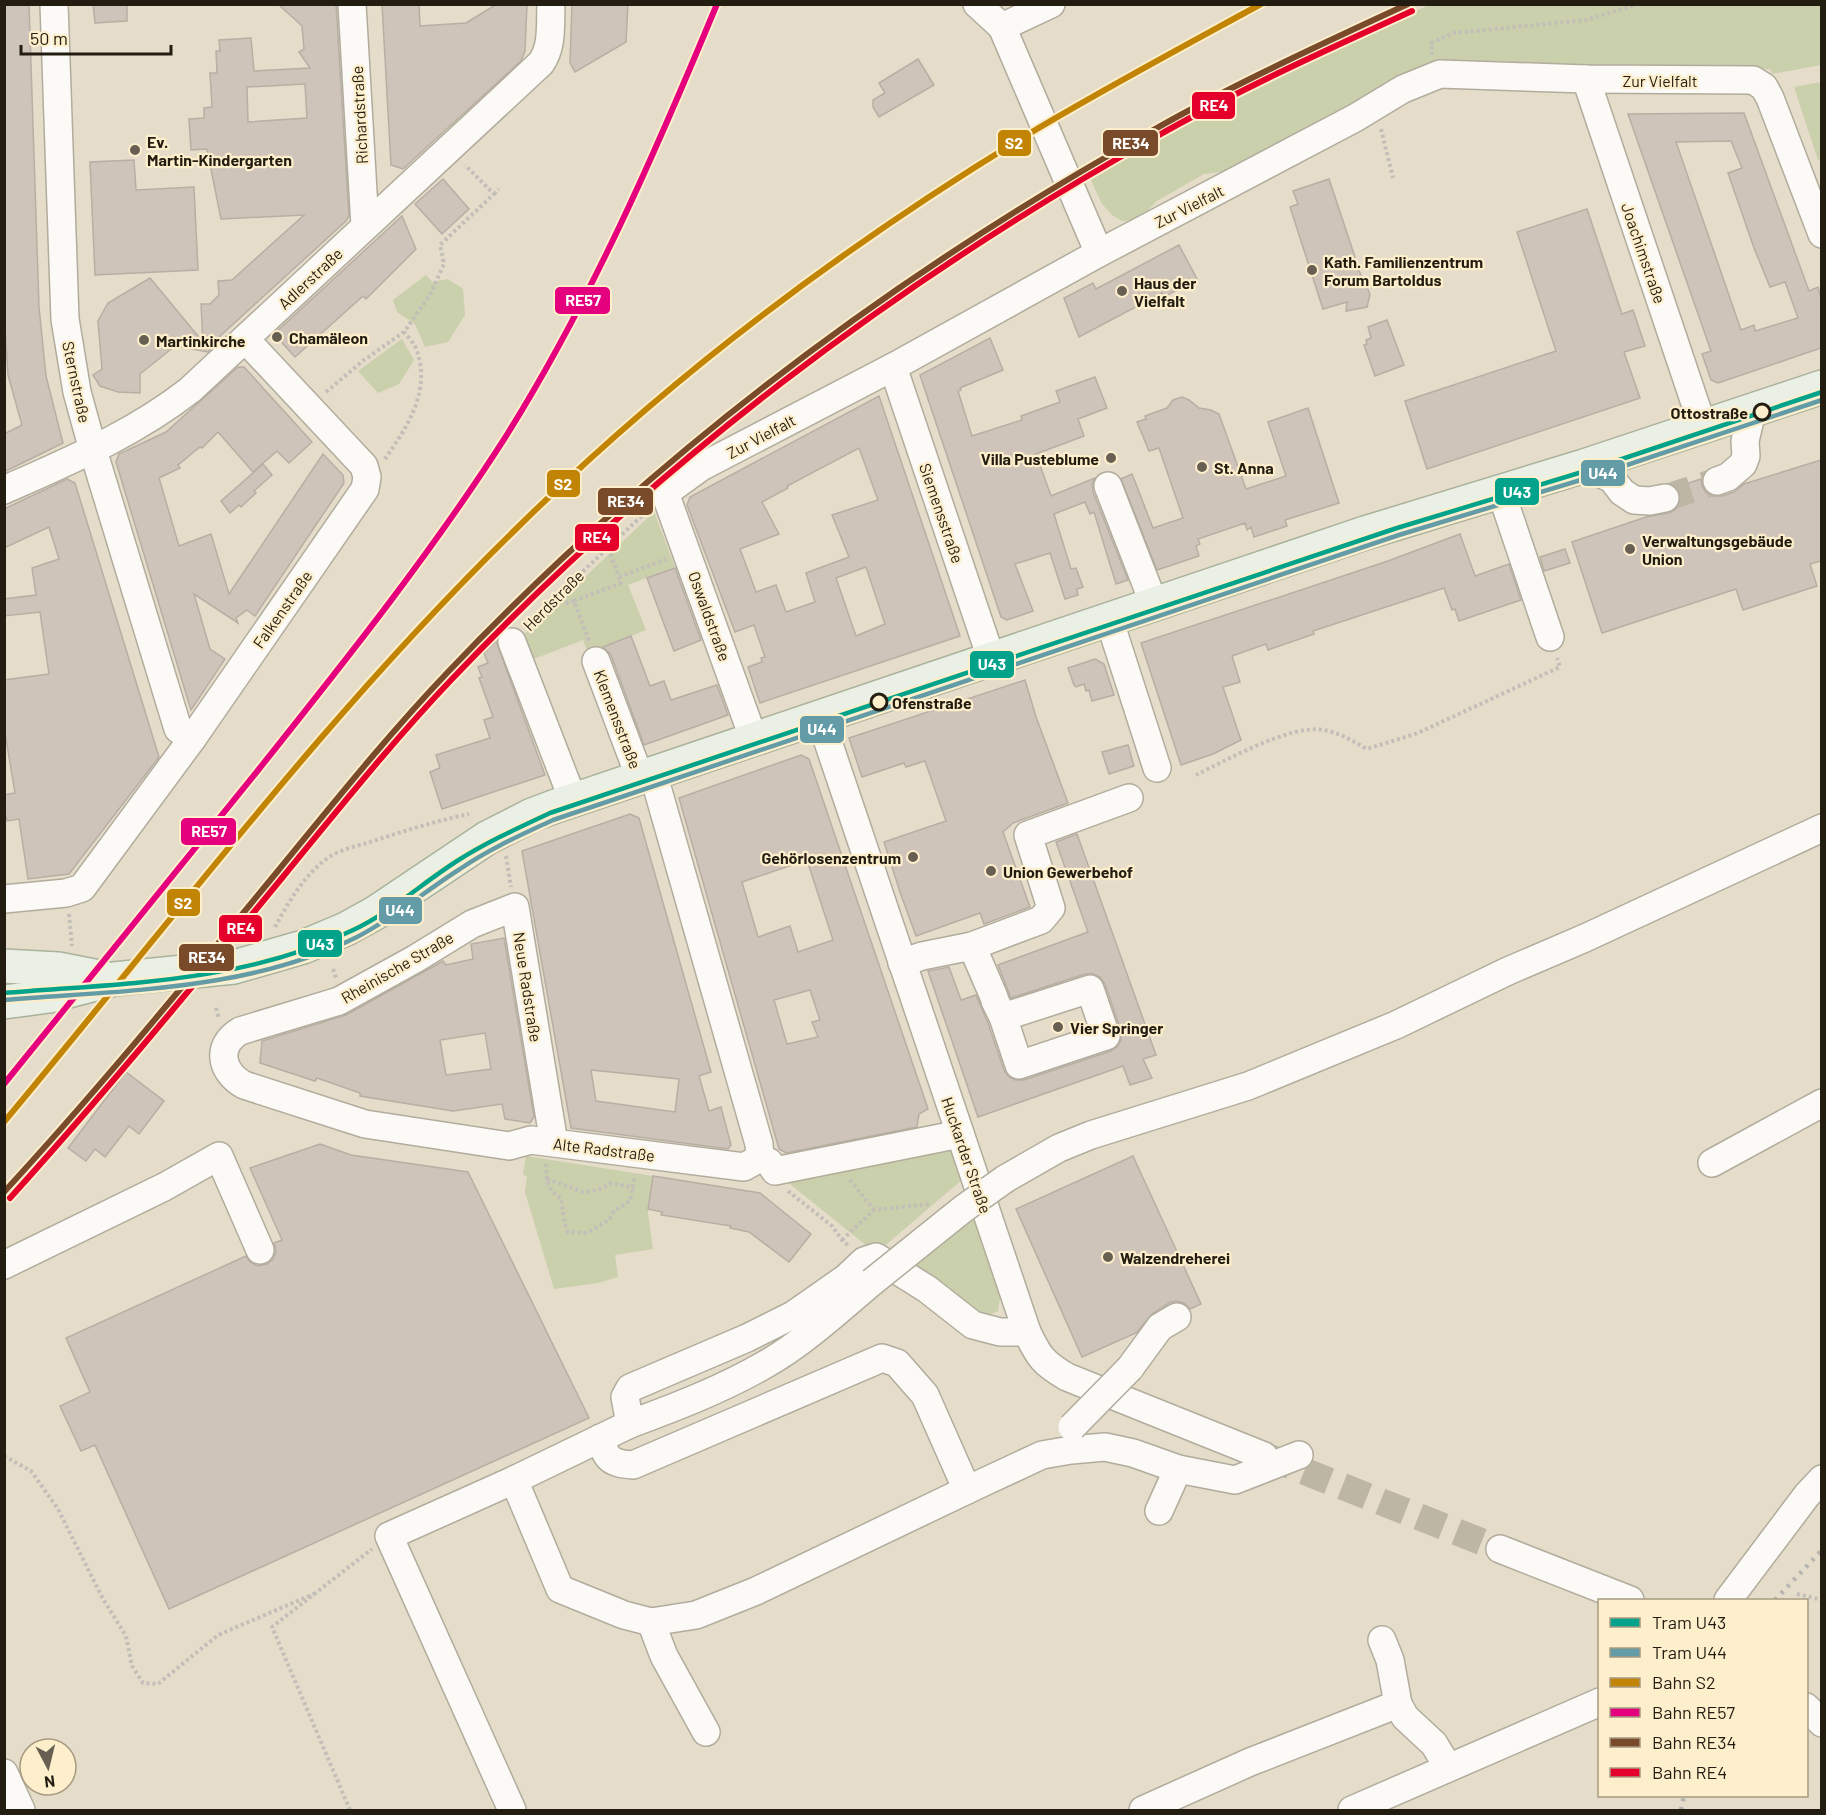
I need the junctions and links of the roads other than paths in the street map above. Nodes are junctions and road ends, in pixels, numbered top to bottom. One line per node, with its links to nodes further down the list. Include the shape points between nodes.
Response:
1 (54, 4): 16 (street, Sternstraße, via 65,319 75,383)
2 (352, 4): 8 (street, Richardstraße)
3 (551, 4): 8 (street, Adlerstraße, via 550,43 541,63)
4 (976, 4): 6 (street)
5 (1051, 4): 6 (street)
6 (1002, 27): 10 (street)
7 (1586, 79): 9 (street, Zur Vielfalt, via 1753,80 1764,87); 10 (street, Zur Vielfalt, via 1440,74 1403,89); 15 (street, Joachimstraße)
8 (366, 226): 11 (street, Adlerstraße)
9 (1821, 234)
10 (1099, 253): 12 (street, Zur Vielfalt)
11 (245, 339): 16 (street, Adlerstraße, via 165,410); 31 (street, Falkenstraße, via 364,466 367,477 365,489)
12 (893, 367): 22 (street, Zur Vielfalt, via 701,467); 28 (street, Siemensstraße)
13 (1821, 387): 14 (main road)
14 (1752, 411): 15 (main road); 18 (street, via 1743,464)
15 (1703, 427): 17 (main road)
16 (93, 450): 20 (street, Adlerstraße); 31 (street, Sternstraße, via 178,729)
17 (1584, 466): 21 (main road); 23 (street, via 1612,479 1634,500)
18 (1717, 481)
19 (1108, 486): 24 (street)
20 (4, 490)
21 (1501, 492): 24 (main road, via 1365,532); 26 (street)
22 (665, 493): 32 (street, Oswaldstraße)
23 (1665, 498)
24 (1154, 604): 25 (main road)
25 (1109, 619): 28 (main road); 33 (street)
26 (1550, 637)
27 (512, 642): 36 (street, Herdstraße)
28 (991, 658): 30 (main road)
29 (596, 661): 34 (street, Klemensstraße)
30 (820, 718): 32 (main road); 41 (street, Huckarder Straße)
31 (192, 740): 38 (street, Falkenstraße, via 74,890)
32 (754, 740): 34 (main road)
33 (1157, 768)
34 (646, 775): 36 (main road); 51 (street)
35 (1129, 798): 40 (street, via 1028,835 1051,908 1041,920)
36 (573, 800): 43 (main road, via 501,831 375,913 303,947 256,962 208,971)
37 (1821, 828): 54 (street, bridge, via 1396,1025 1248,1086 1090,1135 1051,1152)
38 (4, 899)
39 (515, 907): 46 (street, Rheinische Straße, via 472,924 339,1001 233,1035 227,1041 224,1058 233,1078); 49 (street, Neue Radstraße)
40 (972, 946): 41 (street); 45 (street)
41 (902, 963): 48 (street, Huckarder Straße)
42 (4, 966): 43 (main road, via 65,960)
43 (114, 979): 44 (main road)
44 (19, 1000)
45 (997, 1005)
46 (244, 1085): 49 (street, Alte Radstraße, via 364,1124 509,1146 531,1140)
47 (1821, 1103): 50 (street)
48 (960, 1134): 51 (street, Alte Radstraße, via 845,1158); 56 (street, Huckarder Straße)
49 (550, 1154): 51 (street, Alte Radstraße, via 744,1167)
50 (1712, 1163)
51 (768, 1165)
52 (260, 1250): 53 (street, via 219,1156)
53 (4, 1265)
54 (868, 1271): 56 (street, via 876,1257 927,1289 973,1325 1000,1332); 57 (street, via 827,1321 766,1364); 57 (street, via 846,1278 793,1315 747,1338 630,1388 625,1397)
55 (1176, 1317): 59 (street, bridge, via 1160,1327 1130,1368)
56 (1027, 1332): 60 (street, Huckarder Straße, via 1037,1353 1067,1377)
57 (630, 1424): 58 (street)
58 (600, 1438): 64 (street); 65 (street, via 615,1463 633,1465 882,1358 897,1362 925,1395)
59 (1042, 1455): 62 (street, via 1105,1448); 65 (street)
60 (1264, 1455)
61 (1299, 1455): 62 (street, via 1235,1480)
62 (1178, 1469): 66 (street)
63 (1821, 1479): 69 (street)
64 (514, 1480): 70 (street, via 560,1589); 80 (street, via 389,1536)
65 (967, 1490): 70 (street, via 756,1591 696,1615)
66 (1160, 1511)
67 (1500, 1549): 68 (street)
68 (1627, 1599)
69 (1729, 1599)
70 (651, 1622): 76 (street, via 664,1656)
71 (1382, 1640): 73 (street)
72 (1598, 1702): 77 (street)
73 (1398, 1704): 77 (street, via 1405,1717 1434,1744); 81 (street, via 1250,1762)
74 (1808, 1709): 75 (street)
75 (1821, 1723)
76 (706, 1732)
77 (1448, 1767): 82 (street)
78 (4, 1773): 79 (street)
79 (21, 1810)
80 (512, 1810)
81 (1143, 1810)
82 (1352, 1810)

